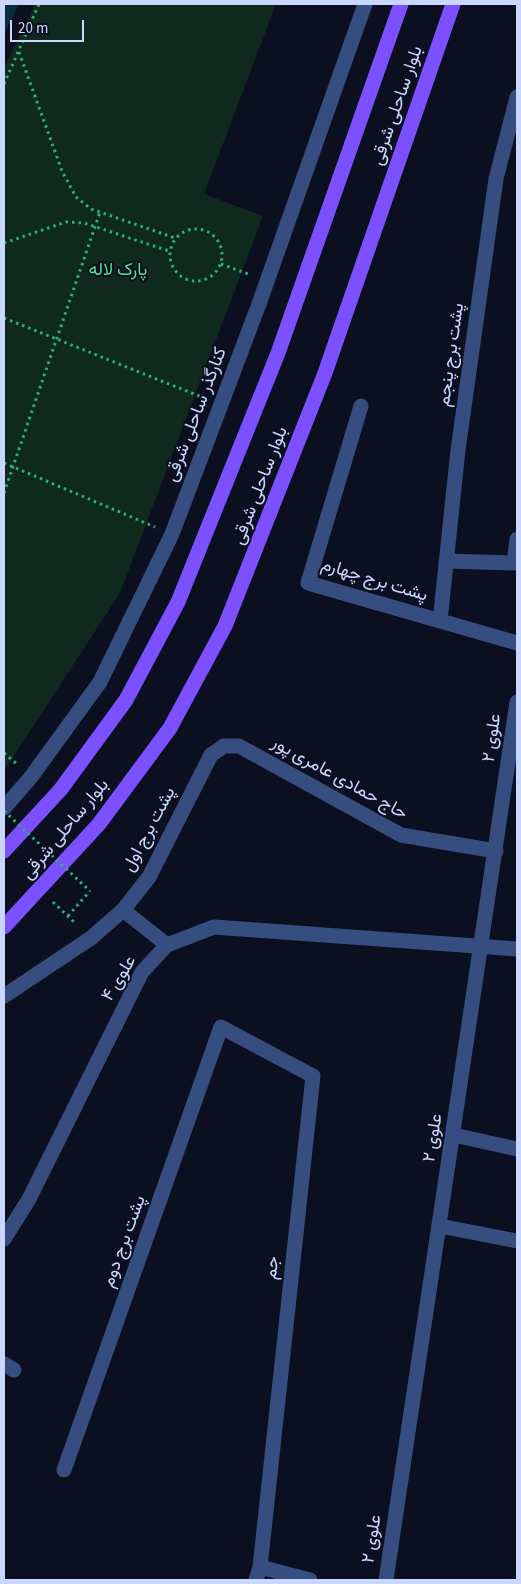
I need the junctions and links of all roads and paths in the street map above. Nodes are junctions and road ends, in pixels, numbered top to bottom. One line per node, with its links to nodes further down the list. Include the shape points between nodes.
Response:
1 (39, 4): 5 (path)
2 (365, 4): 14 (street, کنارگذر ساحلی شرقی)
3 (401, 4): 30 (main road, بلوار ساحلی شرقی, via 278,353 178,602 126,700 61,789)
4 (453, 4): 34 (main road, بلوار ساحلی شرقی, via 325,373 226,626 170,728 147,760 99,824)
5 (19, 52): 6 (path); 8 (path, via 62,171 76,197)
6 (4, 84)
7 (517, 97): 24 (street, پشت برج پنجم, via 496,179 458,450)
8 (100, 212): 9 (path); 10 (path)
9 (96, 226): 11 (path, via 66,222); 12 (path); 16 (path)
10 (175, 238): 12 (path); 13 (path, via 188,230 202,230 215,236 222,249)
11 (4, 243)
12 (170, 251): 13 (path, via 172,266 182,278 197,281 212,276)
13 (221, 264): 14 (path)
14 (267, 280): 17 (street, کنارگذر ساحلی شرقی)
15 (4, 318): 16 (path)
16 (57, 339): 17 (path); 20 (path)
17 (221, 404): 22 (street, کنارگذر ساحلی شرقی)
18 (361, 406): 25 (street, پشت برج چهارم, via 308,583)
19 (4, 463): 20 (path)
20 (13, 467): 21 (path); 22 (path)
21 (4, 493)
22 (172, 534): 29 (street, کنارگذر ساحلی شرقی, via 100,682)
23 (517, 539): 24 (street, via 514,563)
24 (446, 561): 25 (street, پشت برج پنجم)
25 (440, 621): 26 (street, پشت برج چهارم)
26 (517, 643)
27 (517, 706): 31 (street, علوی ۲)
28 (224, 746): 31 (street, حاج حمادی عامری پور, via 239,746 401,835); 32 (street, پشت برج اول, via 211,755 149,877)
29 (4, 809): 33 (path, bridge, via 90,891)
30 (4, 851)
31 (496, 851): 36 (street, علوی ۲)
32 (123, 910): 35 (street); 38 (street, پشت برج اول, via 91,938)
33 (68, 916)
34 (4, 927)
35 (167, 945): 36 (street, علوی ۴, via 214,927); 43 (street, علوی ۴, via 142,972 29,1199)
36 (482, 945): 37 (street, علوی ۴); 40 (street, علوی ۲)
37 (517, 949)
38 (4, 996)
39 (221, 1027): 45 (street, پشت برج دوم); 46 (street, جم, via 313,1076)
40 (454, 1135): 41 (street); 42 (street, علوی ۲)
41 (517, 1149)
42 (440, 1226): 44 (street); 48 (street, علوی ۲)
43 (4, 1239)
44 (517, 1241)
45 (64, 1470)
46 (258, 1574): 47 (street)
47 (310, 1580)
48 (386, 1580)

